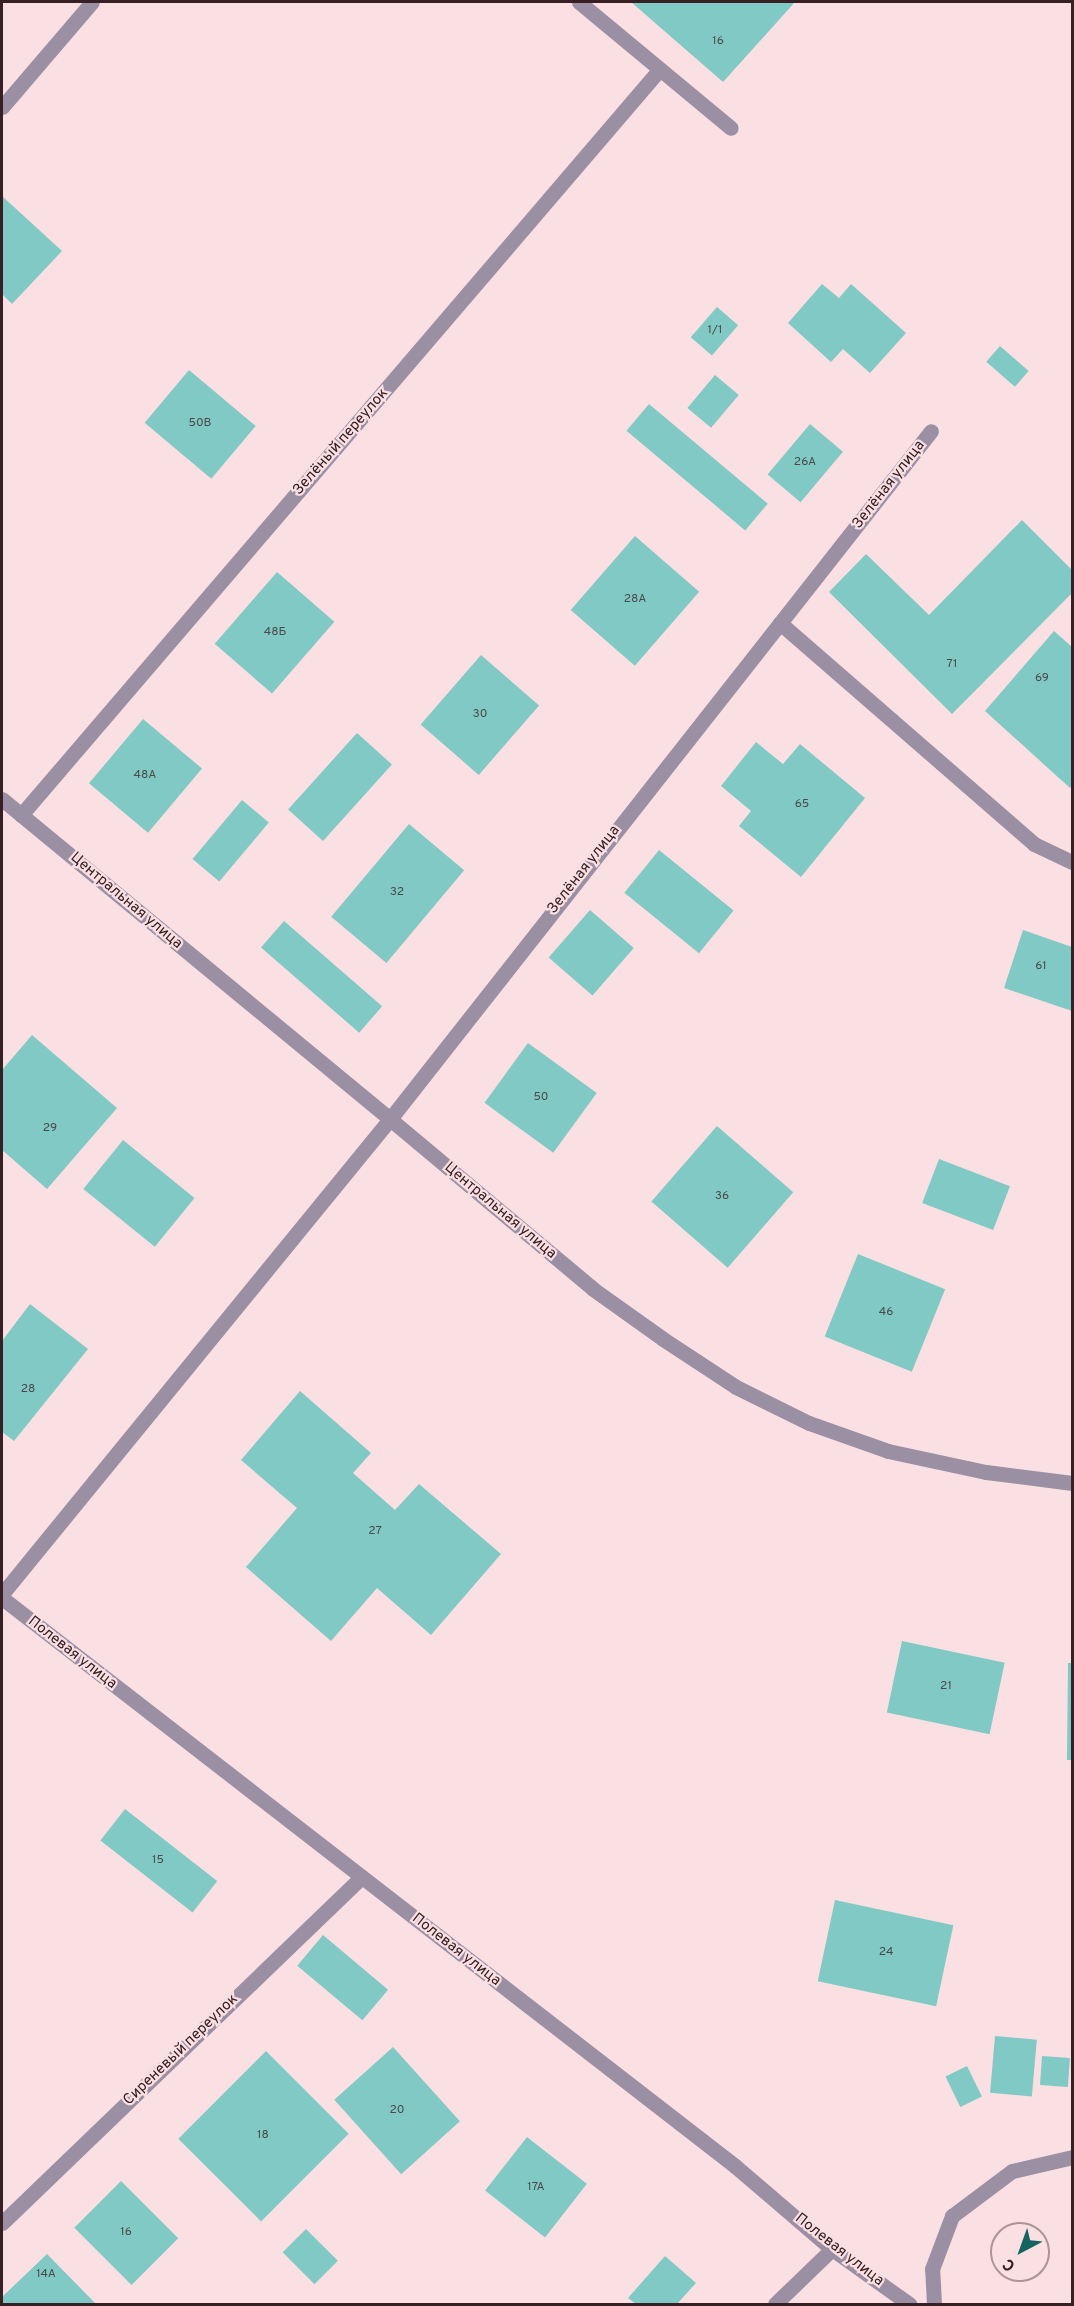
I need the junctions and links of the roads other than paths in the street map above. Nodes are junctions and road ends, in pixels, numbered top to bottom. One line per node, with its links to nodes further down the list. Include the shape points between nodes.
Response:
1 (92, 2): 4 (street)
2 (579, 2): 3 (street)
3 (660, 69): 5 (street); 9 (street, Зелёный переулок)
4 (2, 108)
5 (731, 128)
6 (931, 431): 7 (street, Зелёная улица)
7 (780, 623): 10 (street, via 1034,844); 11 (street, Зелёная улица)
8 (2, 799): 9 (street, Центральная улица)
9 (21, 815): 11 (street, Центральная улица)
10 (1072, 862)
11 (390, 1119): 12 (street, Центральная улица, via 593,1289 736,1387 809,1423 888,1450 986,1472); 13 (street, Зелёная улица)
12 (1072, 1483)
13 (2, 1596): 14 (street, Полевая улица)
14 (361, 1877): 16 (street, Сиреневый переулок); 17 (street, Полевая улица, via 726,2159)
15 (1072, 2157): 20 (street, via 1012,2171 952,2216 932,2269)
16 (2, 2223)
17 (832, 2249): 18 (street); 19 (street, Полевая улица)
18 (775, 2304)
19 (909, 2304)
20 (934, 2304)

